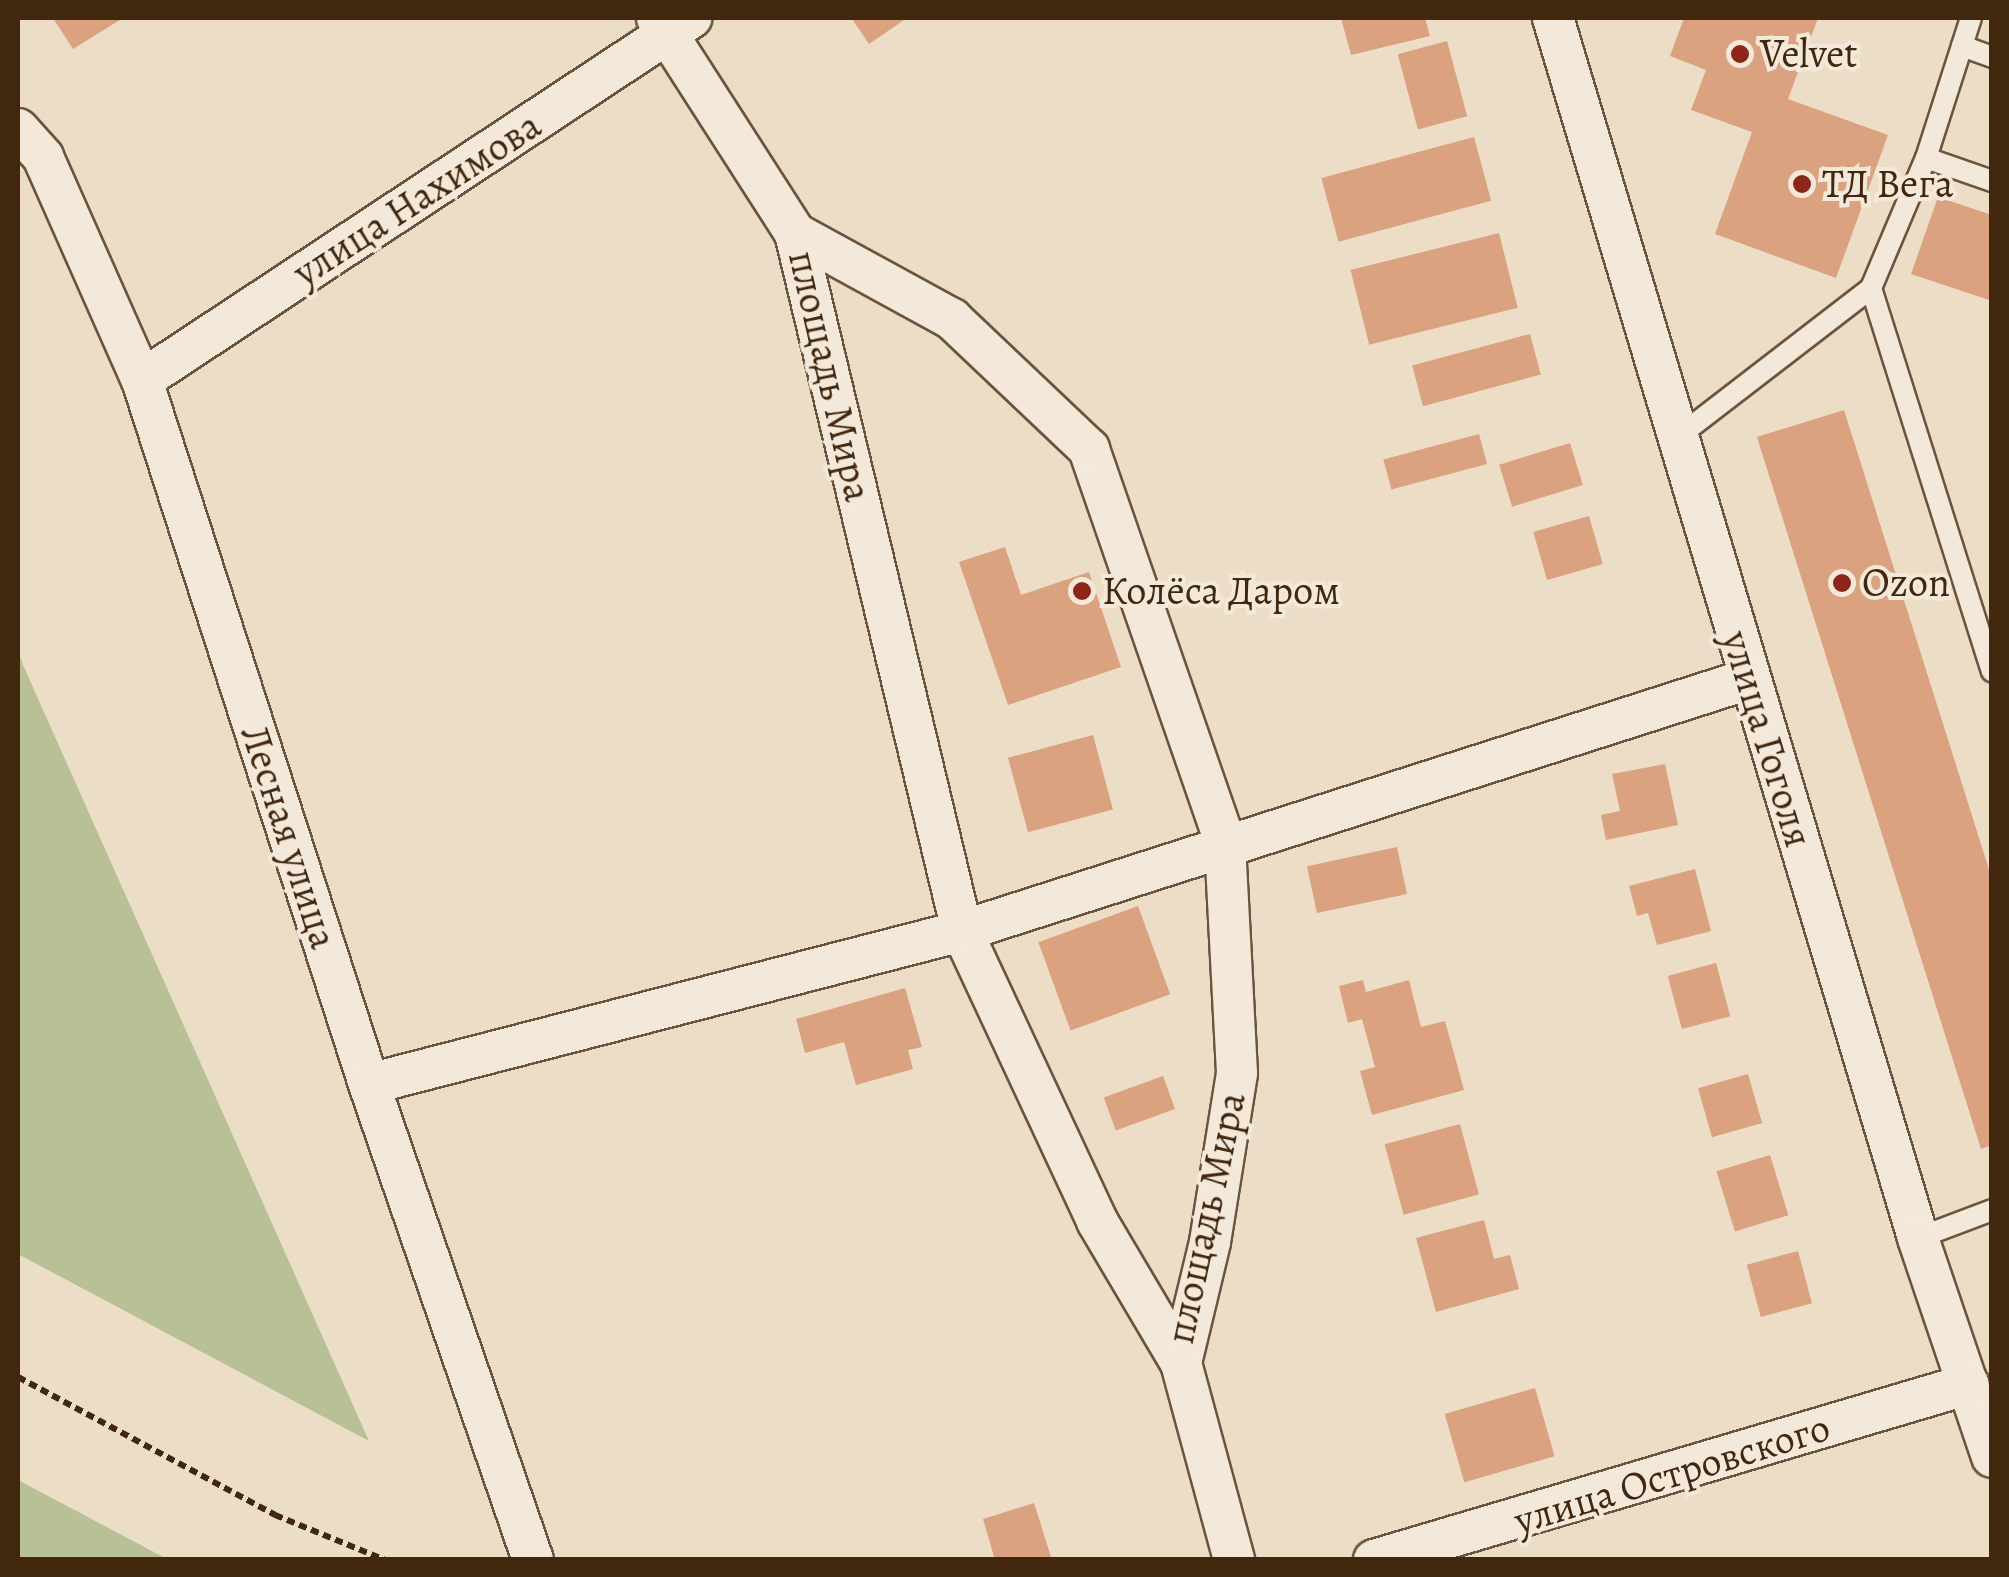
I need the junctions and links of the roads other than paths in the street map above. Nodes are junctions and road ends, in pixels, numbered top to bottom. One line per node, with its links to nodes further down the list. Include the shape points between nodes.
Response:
1 (1553, 18): 12 (street, улица Гоголя)
2 (1971, 18): 4 (lane)
3 (672, 23): 9 (street); 11 (street, улица Нахимова)
4 (1962, 46): 5 (lane); 7 (lane)
5 (1992, 57)
6 (18, 129): 11 (street, Лесная улица, via 43,157)
7 (1926, 158): 8 (lane); 10 (lane)
8 (1992, 182)
9 (795, 232): 15 (street, площадь Мира, via 952,319 1089,448); 16 (street, площадь Мира)
10 (1872, 288): 12 (lane); 13 (lane)
11 (142, 380): 17 (street, Лесная улица)
12 (1679, 436): 14 (street, улица Гоголя)
13 (1992, 670)
14 (1748, 680): 15 (street); 19 (street, улица Гоголя)
15 (1225, 842): 16 (street); 20 (street, площадь Мира, via 1237,1072 1210,1242)
16 (962, 930): 17 (street); 20 (street, площадь Мира, via 1097,1221)
17 (369, 1084): 24 (street, Лесная улица)
18 (1992, 1210): 19 (lane)
19 (1918, 1238): 21 (street, улица Гоголя)
20 (1181, 1363): 25 (street)
21 (1968, 1384): 22 (street, улица Гоголя); 23 (street, улица Островского)
22 (1992, 1458)
23 (1516, 1542): 26 (street, улица Островского)
24 (532, 1560)
25 (1234, 1560)
26 (1374, 1560)

